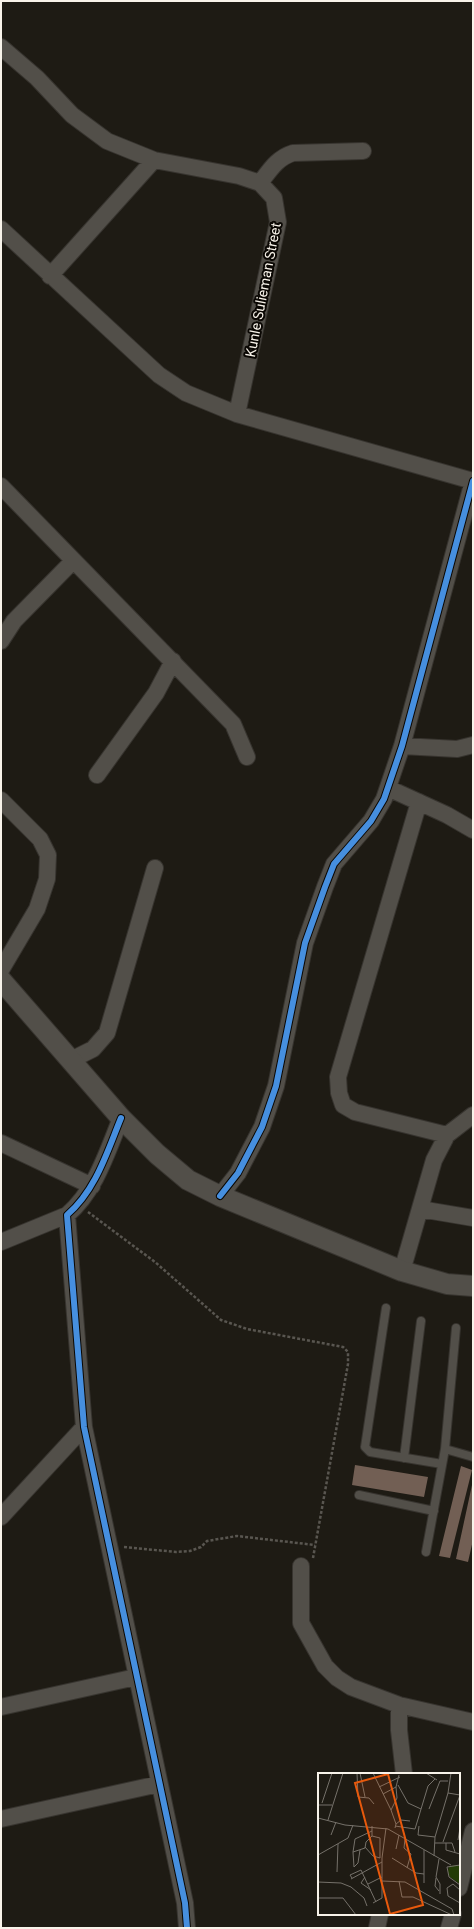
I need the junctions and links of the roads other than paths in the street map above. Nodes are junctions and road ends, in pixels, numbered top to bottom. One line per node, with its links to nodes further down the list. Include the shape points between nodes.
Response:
1 (1, 47): 3 (street, Kunle Sulieman Street, via 37,78 72,114 108,141)
2 (363, 151): 4 (street, via 293,153 276,162)
3 (154, 160): 4 (street, Kunle Sulieman Street, via 239,176); 6 (street)
4 (260, 183): 7 (street, Kunle Sulieman Street, via 274,198 278,222)
5 (1, 229): 6 (street)
6 (50, 276): 7 (street, via 159,375 186,393)
7 (237, 414): 8 (street)
8 (473, 481): 10 (street)
9 (1, 486): 11 (street)
10 (467, 531): 15 (street)
11 (73, 561): 12 (street, via 14,621); 13 (street)
12 (1, 641)
13 (174, 661): 16 (street, via 233,724); 17 (street, via 156,693)
14 (473, 745): 15 (street, via 457,750)
15 (402, 746): 18 (street)
16 (247, 757)
17 (97, 775)
18 (388, 788): 20 (street); 31 (street, via 371,822 334,864 305,943 276,1086 262,1127 238,1173)
19 (1, 800): 23 (street, via 40,839 48,854 47,879 37,909)
20 (419, 802): 21 (street); 28 (street, via 338,1077 339,1094 343,1105 355,1112)
21 (473, 830)
22 (155, 868): 25 (street, via 107,1033 93,1049)
23 (1, 970)
24 (1, 980): 25 (street)
25 (71, 1060): 27 (street)
26 (473, 1115): 28 (street)
27 (121, 1118): 30 (street); 31 (street, via 188,1180)
28 (447, 1135): 32 (street, via 434,1160)
29 (1, 1143): 30 (street)
30 (92, 1186): 33 (street)
31 (220, 1196): 36 (street)
32 (420, 1209): 34 (street); 36 (street)
33 (73, 1210): 35 (street); 41 (street)
34 (473, 1218)
35 (1, 1242)
36 (402, 1271): 37 (street, via 447,1284)
37 (473, 1286)
38 (386, 1308): 44 (lane, via 365,1446 370,1452)
39 (421, 1321): 44 (lane)
40 (456, 1328): 42 (lane)
41 (84, 1426): 48 (street); 51 (street)
42 (445, 1449): 43 (lane); 45 (lane)
43 (473, 1457)
44 (404, 1458): 45 (lane)
45 (442, 1464): 47 (lane)
46 (359, 1495): 47 (lane)
47 (434, 1511): 49 (lane)
48 (1, 1517)
49 (426, 1552)
50 (307, 1565): 52 (street, via 301,1623 325,1666 337,1678 351,1686)
51 (136, 1677): 53 (street); 56 (street)
52 (399, 1705): 54 (street); 55 (street)
53 (1, 1707)
54 (473, 1722)
55 (404, 1773)
56 (159, 1784): 57 (street); 62 (street, via 185,1903)
57 (1, 1819)
58 (473, 1831): 59 (street)
59 (460, 1884)
60 (380, 1915): 63 (street)
61 (453, 1915): 64 (street)
62 (187, 1928)
63 (377, 1928)
64 (449, 1928)

